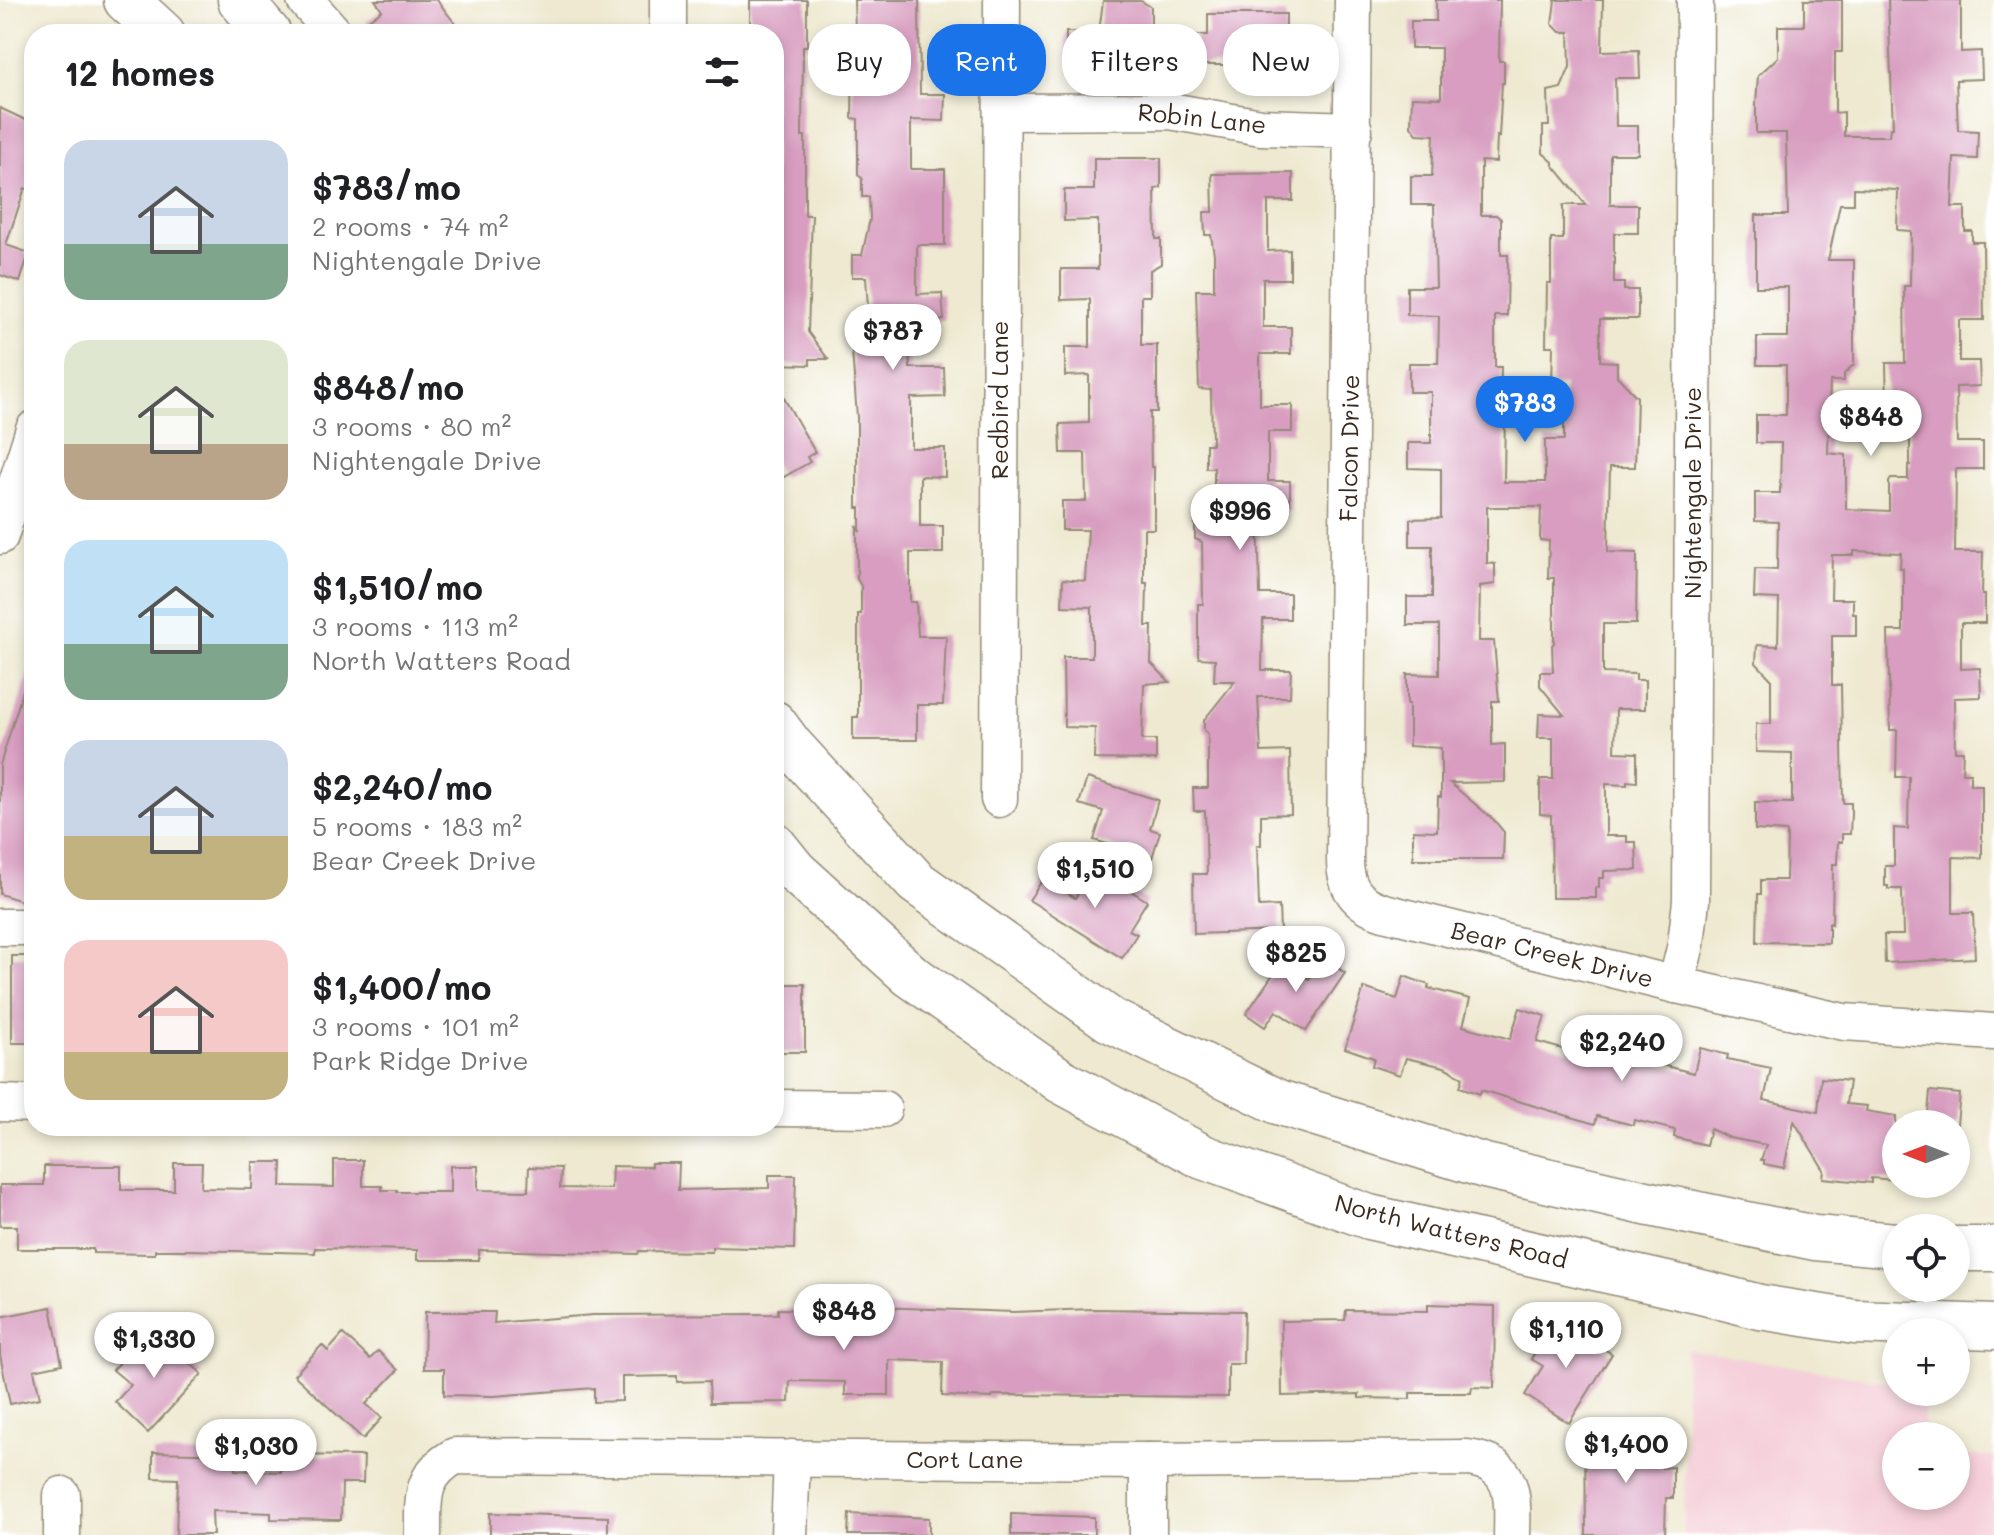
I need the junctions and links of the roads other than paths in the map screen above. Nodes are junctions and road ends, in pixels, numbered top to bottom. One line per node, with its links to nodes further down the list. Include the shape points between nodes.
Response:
1 (126, 0): 8 (main road)
2 (240, 0): 9 (main road)
3 (305, 0): 10 (street)
4 (668, 0): 11 (street)
5 (1002, 0): 12 (street, Redbird Lane)
6 (1353, 0): 13 (street, Falcon Drive)
7 (1695, 0): 22 (street, Nightengale Drive, via 1691,901)
8 (152, 24)
9 (260, 24)
10 (326, 24)
11 (668, 24)
12 (1002, 112): 13 (street, Robin Lane, via 1170,111 1261,127); 17 (street, Redbird Lane)
13 (1354, 130): 19 (street, Falcon Drive, via 1345,874)
14 (24, 460): 15 (street)
15 (0, 536)
16 (784, 737): 28 (main road, via 916,882 1110,1020 1278,1102 1485,1166 1815,1238)
17 (999, 799)
18 (784, 857): 31 (main road, North Watters Road, via 910,975 1061,1081 1203,1157 1369,1217 1760,1307 1855,1322)
19 (1354, 894): 22 (street, Bear Creek Drive, via 1370,908)
20 (0, 927): 21 (street)
21 (24, 927)
22 (1676, 985): 23 (street, Bear Creek Drive, via 1844,1022)
23 (1994, 1032)
24 (0, 1103): 25 (street)
25 (24, 1104)
26 (784, 1108): 27 (street)
27 (883, 1109)
28 (1882, 1244)
29 (1970, 1249): 30 (main road)
30 (1994, 1249)
31 (1994, 1327)
32 (792, 1458): 33 (street, Cort Lane); 36 (street, Cort Lane, via 455,1456 433,1473 423,1500); 37 (street)
33 (1148, 1461): 38 (street); 39 (street, Cort Lane, via 1483,1460 1500,1472 1511,1491)
34 (62, 1495): 35 (street)
35 (62, 1535)
36 (423, 1535)
37 (789, 1535)
38 (1148, 1535)
39 (1512, 1535)

